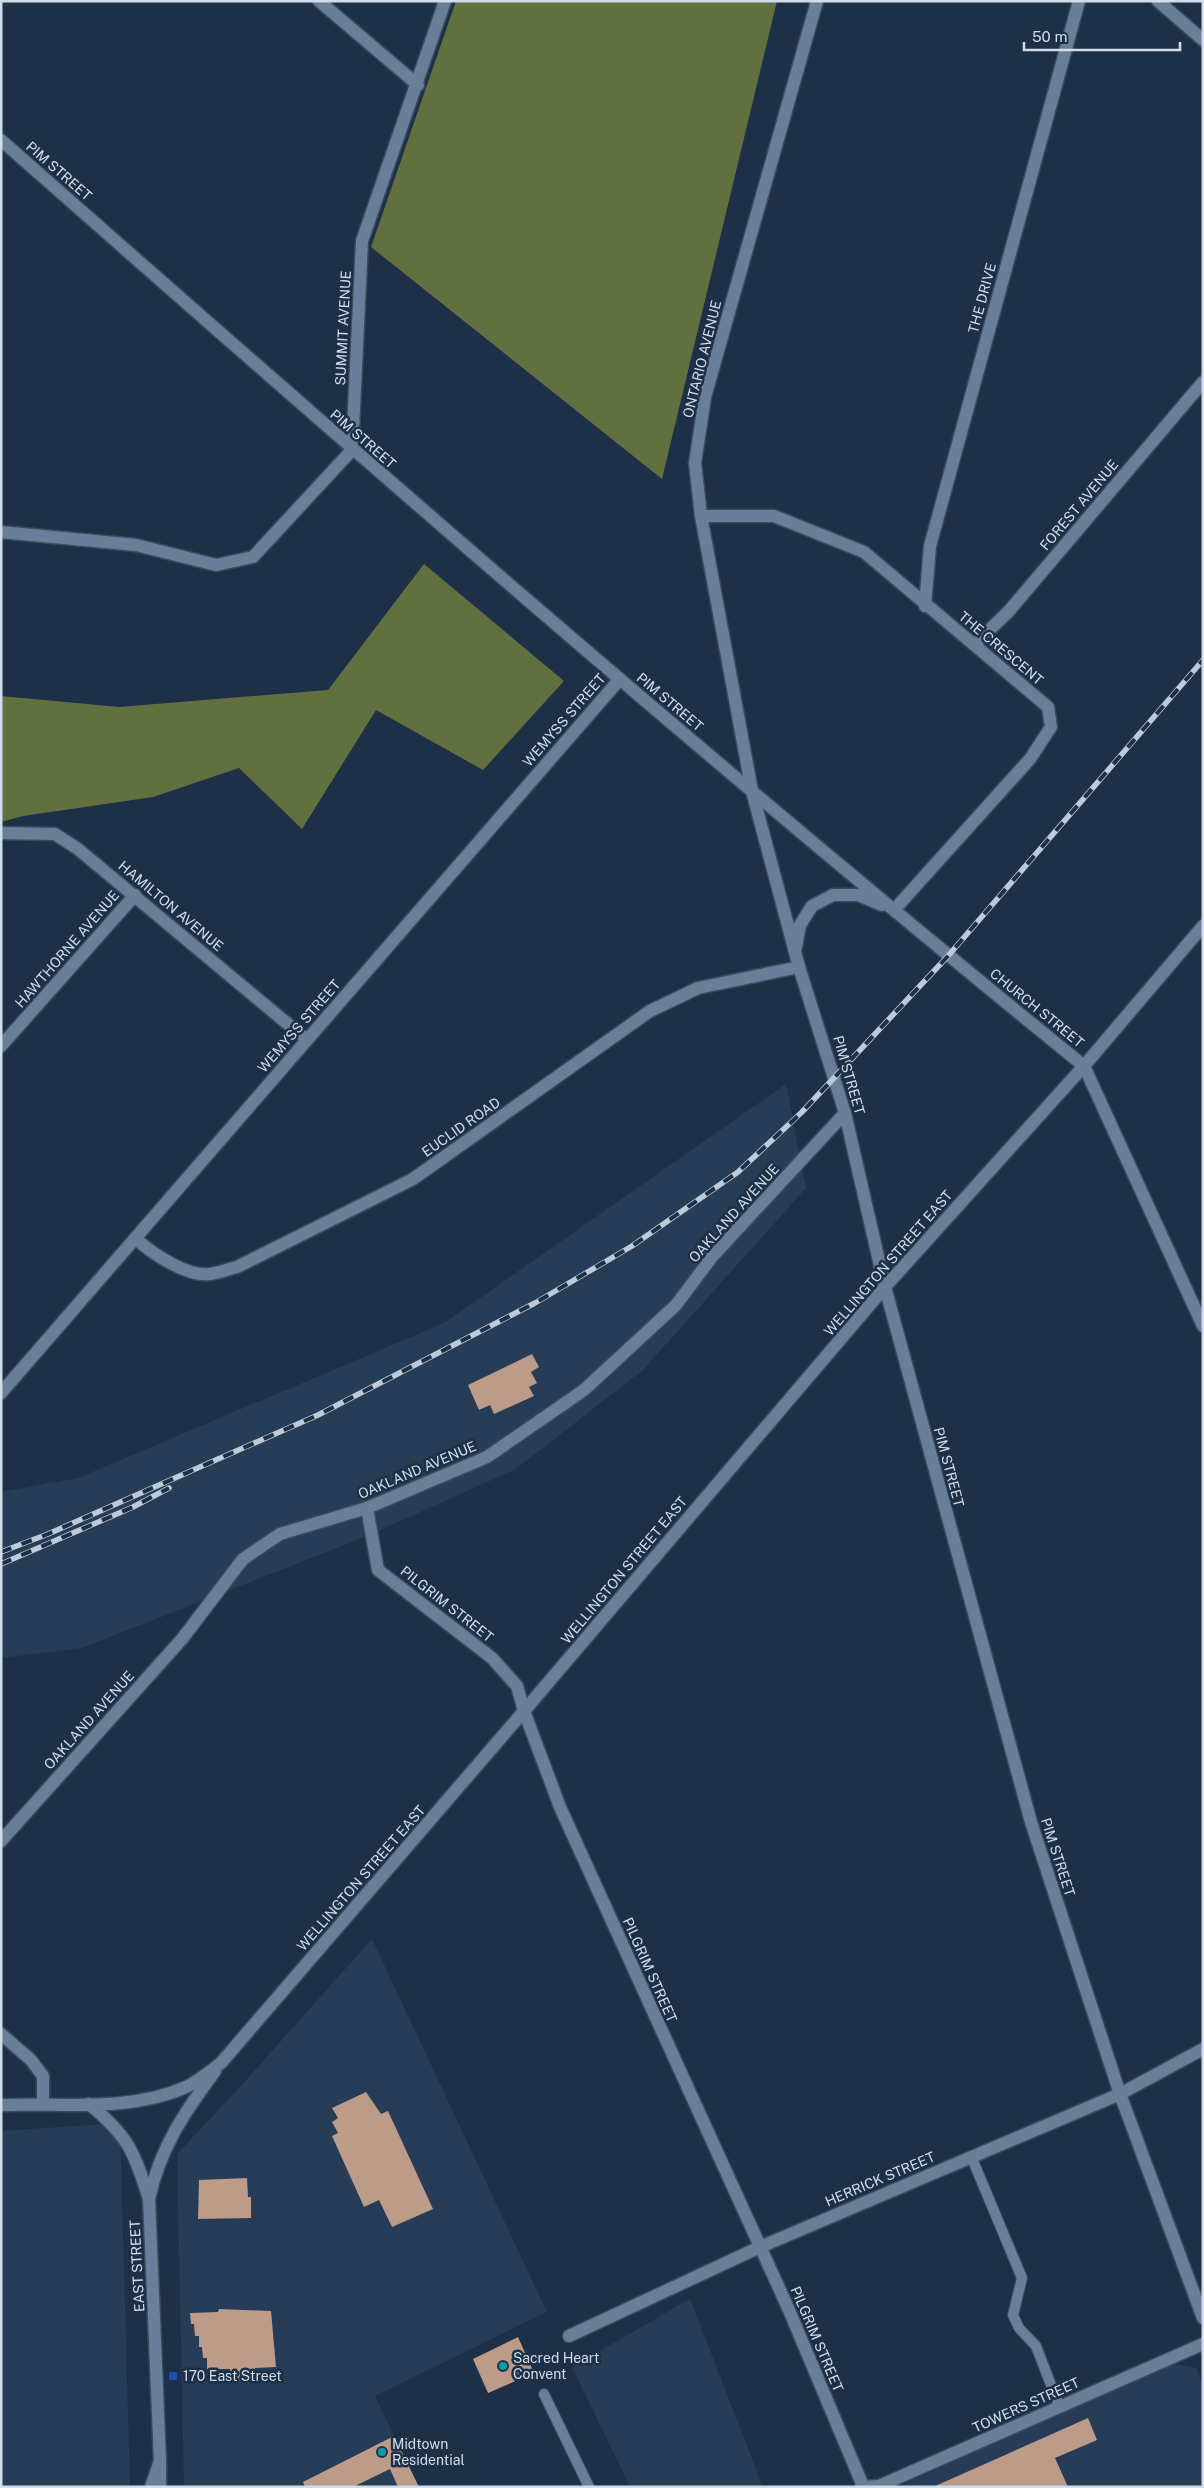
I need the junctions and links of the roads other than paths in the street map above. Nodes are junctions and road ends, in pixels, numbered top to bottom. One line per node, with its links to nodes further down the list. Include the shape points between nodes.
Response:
1 (319, 1): 7 (street)
2 (445, 1): 7 (street, SUMMIT AVENUE)
3 (817, 1): 11 (street, ONTARIO AVENUE, via 706,397 695,463)
4 (1079, 1): 13 (street, THE DRIVE, via 930,546)
5 (1158, 1): 6 (street)
6 (1203, 40)
7 (418, 85): 10 (street, SUMMIT AVENUE, via 362,241)
8 (1, 140): 10 (street, PIM STREET)
9 (1203, 382): 14 (street, FOREST AVENUE, via 1009,611)
10 (352, 450): 12 (street, via 253,557 216,565 136,545); 15 (street, PIM STREET)
11 (701, 516): 13 (street, THE CRESCENT, via 774,516 864,552); 16 (street, ONTARIO AVENUE)
12 (1, 532)
13 (925, 606): 14 (street, THE CRESCENT)
14 (975, 644): 19 (street, THE CRESCENT, via 1048,707 1052,727 1030,759)
15 (620, 679): 16 (street, PIM STREET); 23 (street, WEMYSS STREET)
16 (752, 791): 19 (street, CHURCH STREET); 21 (street, PIM STREET)
17 (1, 833): 18 (street, HAMILTON AVENUE, via 55,834)
18 (135, 895): 23 (street, HAMILTON AVENUE); 24 (street, HAWTHORNE AVENUE)
19 (894, 910): 21 (street, via 858,895 833,895 812,906 800,924); 25 (street, CHURCH STREET)
20 (1203, 926): 25 (street, WELLINGTON STREET EAST)
21 (795, 952): 22 (street, PIM STREET)
22 (799, 967): 26 (street, PIM STREET); 27 (street, EUCLID ROAD, via 698,988 650,1012 413,1179 237,1267 208,1275 179,1267 154,1254)
23 (307, 1040): 27 (street, WEMYSS STREET)
24 (1, 1046)
25 (1084, 1066): 28 (street, WELLINGTON STREET EAST); 29 (street, CHURCH STREET)
26 (845, 1113): 28 (street, PIM STREET); 31 (street, OAKLAND AVENUE, via 712,1257 676,1305 584,1390 487,1457)
27 (136, 1239): 30 (street, WEMYSS STREET)
28 (885, 1287): 32 (street, WELLINGTON STREET EAST); 37 (street, PIM STREET, via 1030,1822)
29 (1203, 1326)
30 (1, 1393)
31 (367, 1508): 32 (street, PILGRIM STREET, via 378,1570 492,1658 517,1686); 33 (street, OAKLAND AVENUE, via 280,1534 243,1559 182,1639)
32 (524, 1712): 36 (street, WELLINGTON STREET EAST); 43 (street, PILGRIM STREET, via 560,1807)
33 (1, 1841)
34 (1, 2034): 38 (street, via 31,2060 43,2076)
35 (1203, 2049): 37 (street, HERRICK STREET)
36 (221, 2063): 39 (street, WELLINGTON STREET EAST, via 188,2086 152,2099); 42 (street, EAST STREET, via 174,2129 155,2172)
37 (1120, 2094): 41 (street, HERRICK STREET); 44 (street, PIM STREET)
38 (43, 2104): 39 (street, WELLINGTON STREET EAST); 40 (street, WELLINGTON STREET EAST)
39 (89, 2104): 42 (street, via 113,2124 128,2144)
40 (1, 2105)
41 (971, 2156): 43 (street, HERRICK STREET); 48 (lane, via 1022,2278 1012,2315 1036,2346)
42 (149, 2199): 49 (street, EAST STREET)
43 (760, 2248): 45 (street, HERRICK STREET); 50 (street, PILGRIM STREET)
44 (1203, 2318)
45 (569, 2336)
46 (1203, 2344): 48 (street, TOWERS STREET)
47 (544, 2394): 54 (lane)
48 (1059, 2406): 51 (street, TOWERS STREET)
49 (160, 2461): 52 (street); 53 (street, EAST STREET)
50 (862, 2486): 51 (street, TOWERS STREET)
51 (879, 2486)
52 (152, 2487)
53 (160, 2487)
54 (589, 2487)

